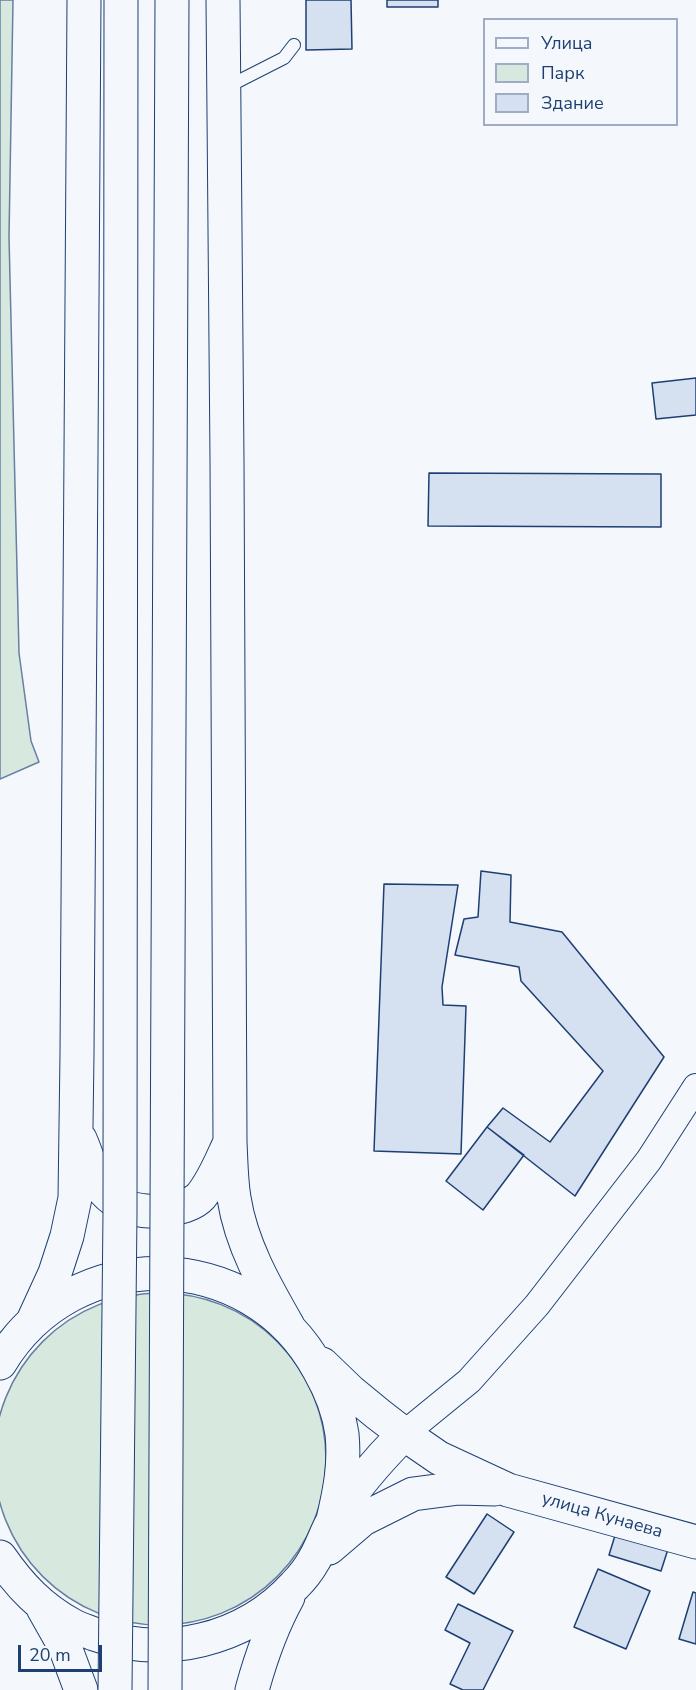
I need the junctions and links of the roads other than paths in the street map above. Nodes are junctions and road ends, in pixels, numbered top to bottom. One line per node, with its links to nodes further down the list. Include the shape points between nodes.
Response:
1 (84, 0): 8 (main road)
2 (121, 0): 23 (main road, bridge, via 120,1213)
3 (172, 0): 24 (main road, bridge)
4 (223, 0): 6 (main road)
5 (294, 45): 6 (lane, via 284,58)
6 (224, 88): 9 (main road)
7 (696, 1087): 14 (street, via 649,1160 537,1305 468,1381)
8 (76, 1129): 9 (main road, via 98,1182 117,1203 136,1211 181,1207 199,1198); 10 (main road, via 75,1198 67,1236)
9 (230, 1142): 11 (main road, via 234,1199 246,1244)
10 (33, 1321): 11 (main road, via 66,1297 93,1285 142,1273 182,1274 220,1284 256,1301); 13 (main road)
11 (288, 1326): 12 (main road)
12 (310, 1352): 14 (main road, via 350,1391); 16 (main road, via 330,1391 342,1433 343,1477)
13 (4, 1355)
14 (404, 1434): 15 (main road, via 440,1458); 16 (main road, via 378,1460)
15 (508, 1490): 17 (main road, улица Кунаева); 19 (main road, via 459,1488 413,1494 363,1519)
16 (333, 1520): 19 (main road)
17 (696, 1542)
18 (0, 1557): 21 (main road)
19 (314, 1560): 20 (main road)
20 (295, 1586): 21 (main road, via 264,1612 229,1632 191,1643 151,1646 112,1640 74,1626); 25 (main road, via 265,1647)
21 (40, 1604): 22 (main road, via 65,1647)
22 (81, 1690)
23 (115, 1690)
24 (165, 1690)
25 (252, 1690)

